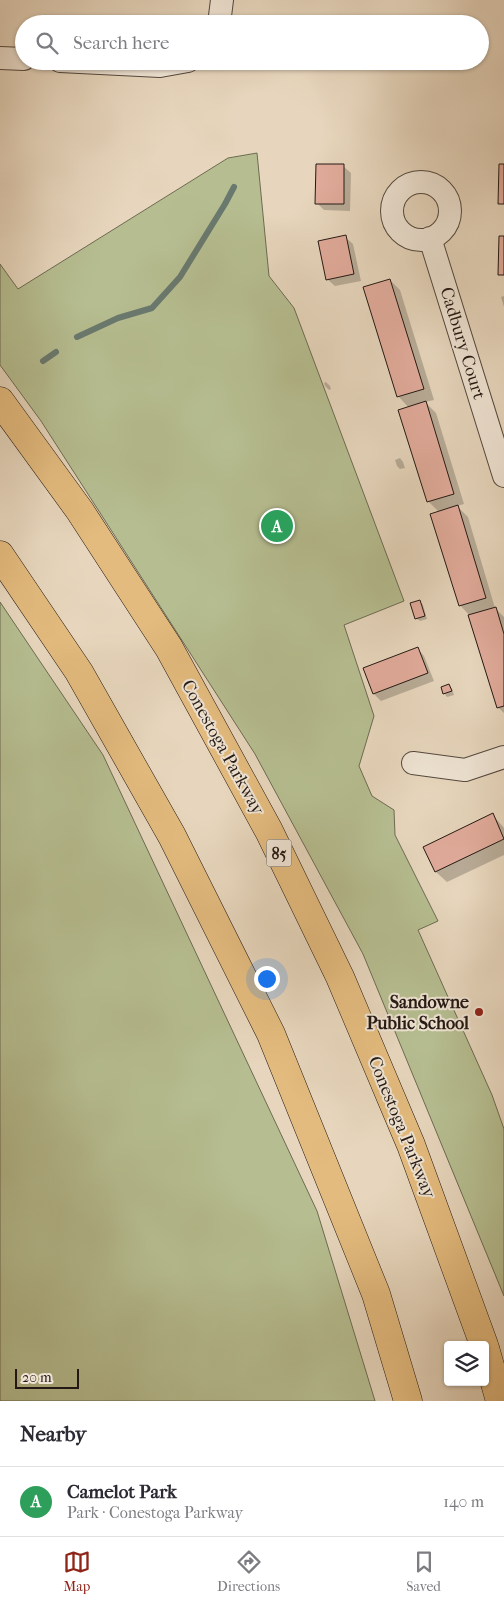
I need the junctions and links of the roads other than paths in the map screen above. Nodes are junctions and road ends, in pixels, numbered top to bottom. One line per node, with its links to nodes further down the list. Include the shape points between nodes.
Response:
1 (222, 0): 2 (street)
2 (220, 15)
3 (0, 58): 4 (street)
4 (15, 59)
5 (430, 238): 7 (street, Cadbury Court)
6 (0, 401): 11 (highway, Conestoga Parkway / 85, via 80,511 169,648 269,831 340,977 411,1145)
7 (504, 476)
8 (0, 555): 13 (highway, via 79,672 162,818 271,1034 376,1294)
9 (504, 757): 10 (street, via 464,770)
10 (413, 763)
11 (483, 1341)
12 (489, 1361): 14 (highway, Conestoga Parkway / 85)
13 (408, 1401)
14 (500, 1401)

